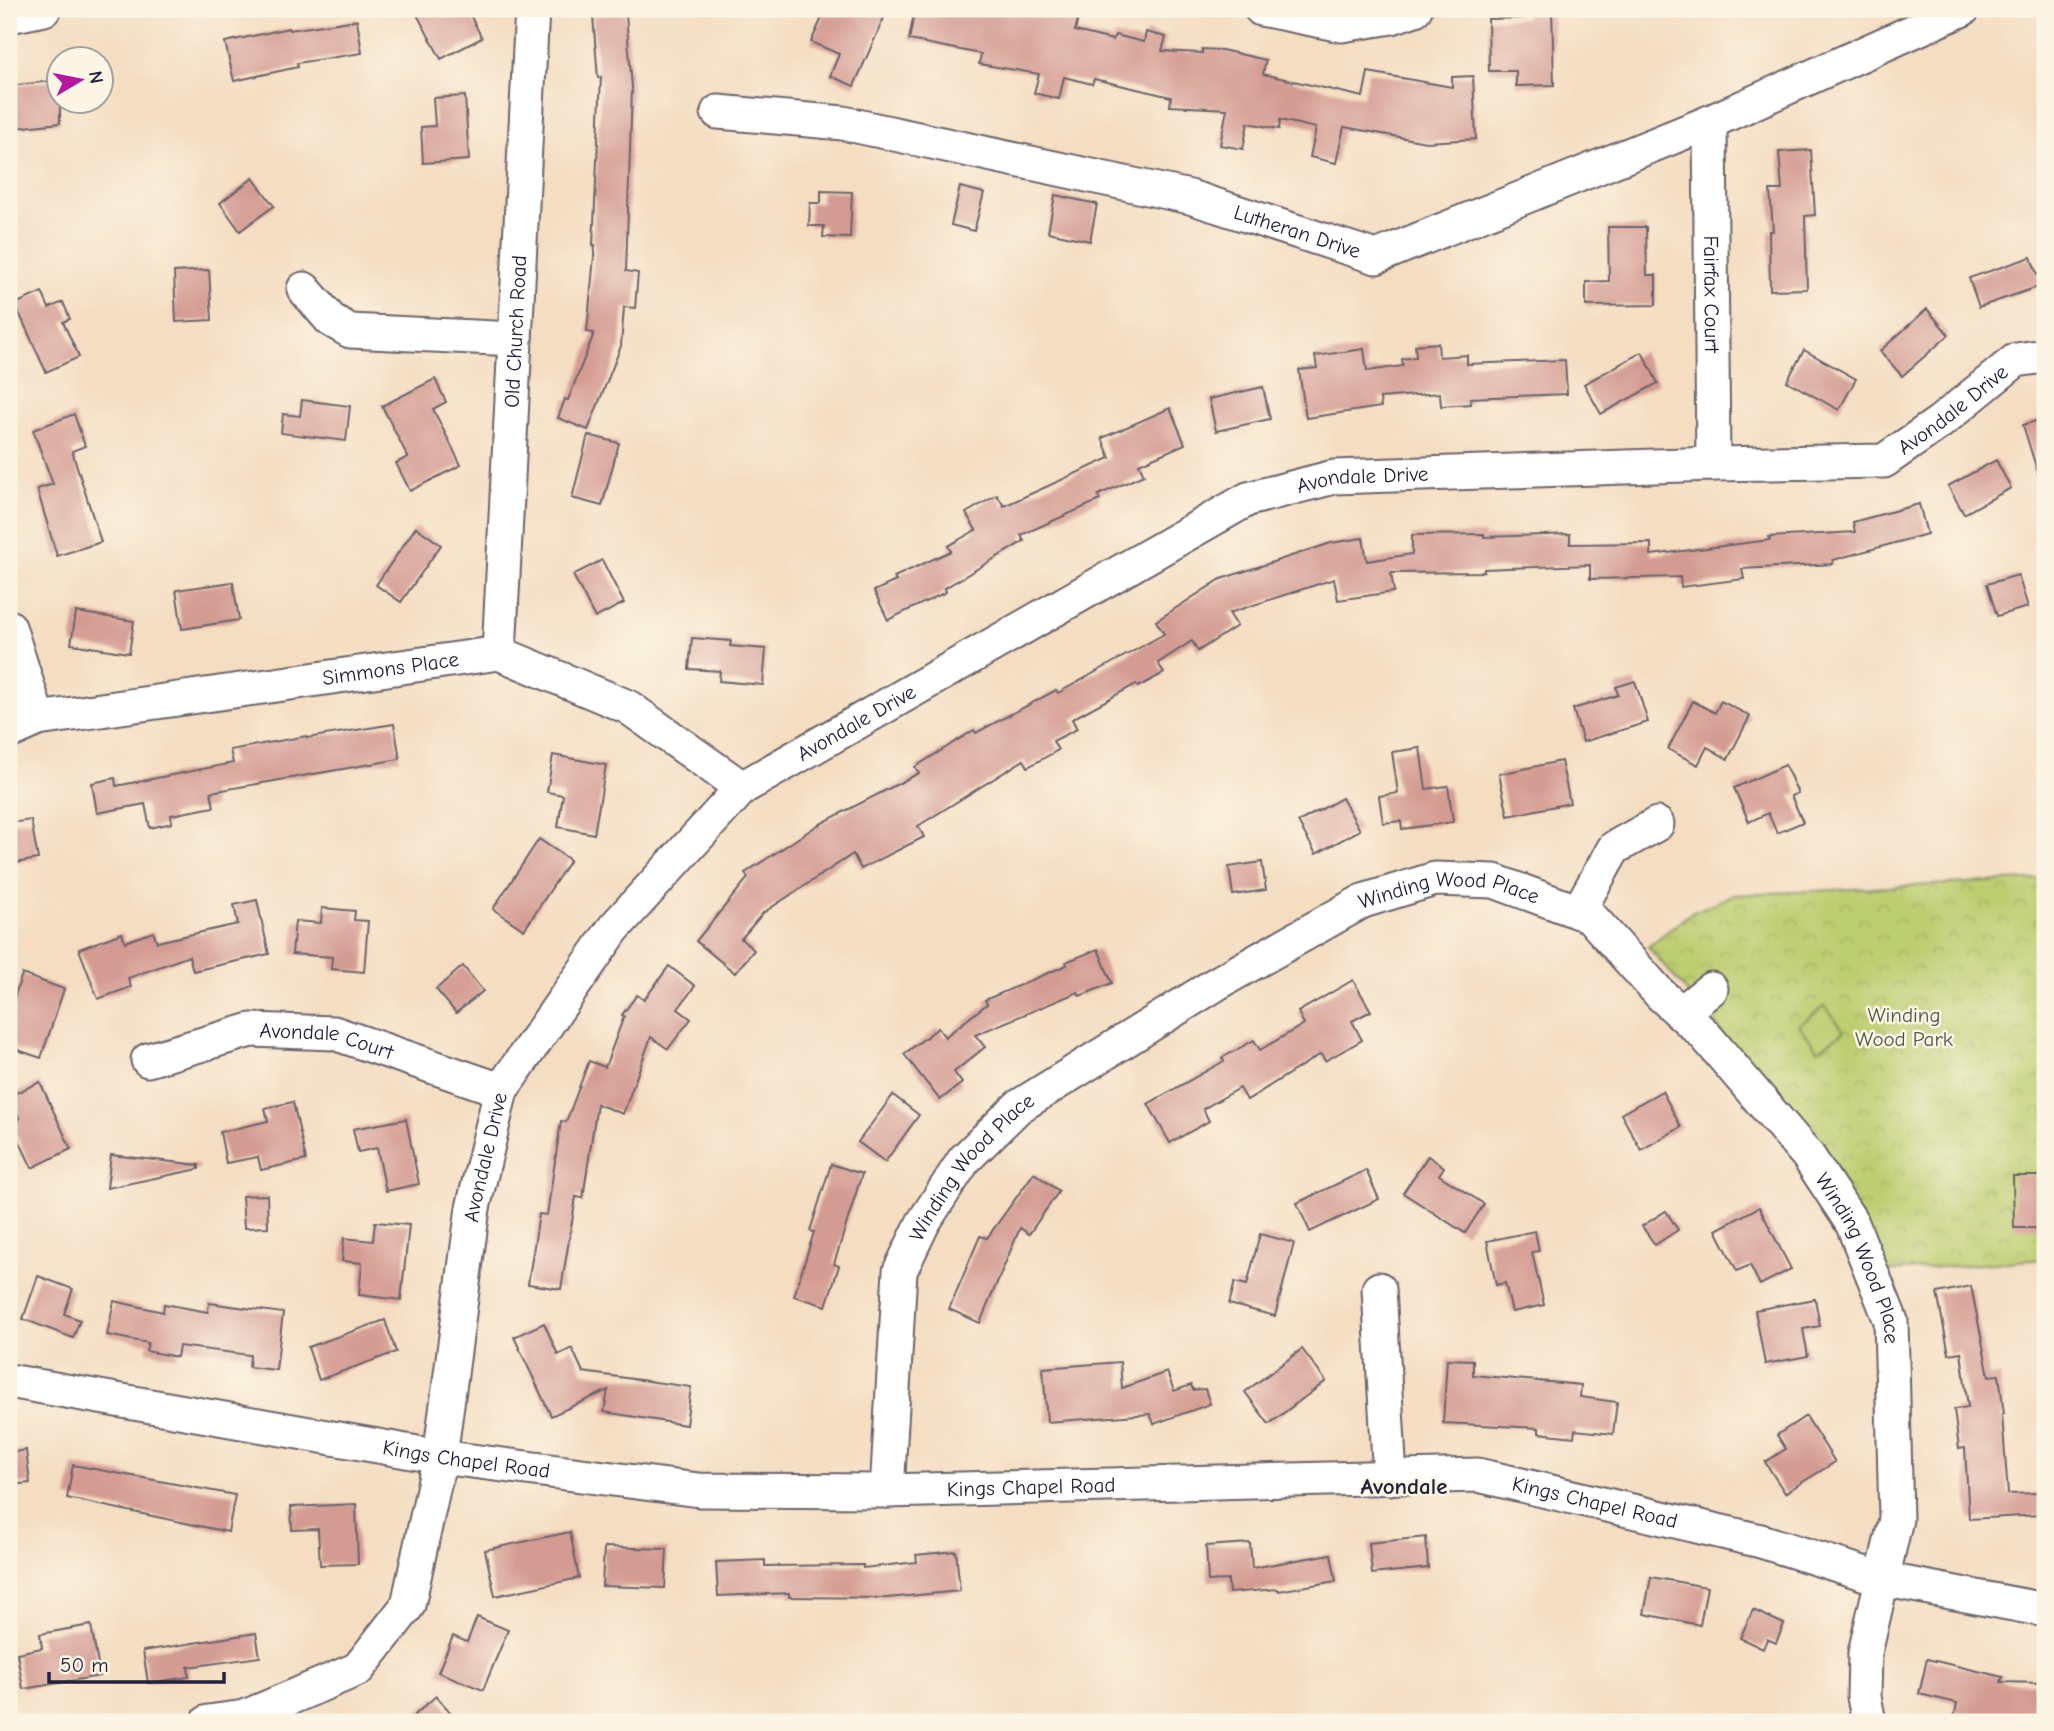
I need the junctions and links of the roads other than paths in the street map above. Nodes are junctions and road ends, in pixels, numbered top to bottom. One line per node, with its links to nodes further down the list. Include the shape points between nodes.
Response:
1 (44, 9): 6 (street)
2 (531, 9): 10 (street, Old Church Road)
3 (1261, 9): 4 (street, via 1342,25 1392,18)
4 (1415, 9)
5 (1963, 9): 8 (street, Lutheran Drive)
6 (9, 16)
7 (718, 112): 8 (street, Lutheran Drive, via 843,123 1190,197 1376,257)
8 (1710, 122): 12 (street, Fairfax Court)
9 (304, 289): 10 (street, via 331,320 350,331)
10 (515, 339): 14 (street, Old Church Road)
11 (2045, 356): 12 (street, Avondale Drive, via 2016,360 1884,461)
12 (1713, 464): 17 (street, Avondale Drive, via 1334,477 1248,499)
13 (9, 627): 15 (street)
14 (499, 653): 15 (street, Simmons Place); 17 (street, via 628,707)
15 (38, 719): 16 (street, Simmons Place)
16 (9, 732)
17 (742, 788): 23 (street, Avondale Drive, via 614,929)
18 (1657, 824): 19 (street, via 1614,848)
19 (1578, 912): 21 (street, Winding Wood Place, via 1590,916); 28 (street, Winding Wood Place, via 1494,881 1435,879 1363,901 1216,984 1018,1107 964,1160 923,1223 900,1270)
20 (1711, 989): 21 (street)
21 (1681, 1013): 29 (street, Winding Wood Place, via 1808,1156 1852,1223 1891,1321 1896,1519)
22 (148, 1060): 23 (street, Avondale Court, via 251,1030 334,1033)
23 (501, 1090): 26 (street, Avondale Drive, via 473,1208)
24 (1379, 1289): 27 (street)
25 (9, 1381): 26 (street, Kings Chapel Road)
26 (440, 1457): 28 (street, Kings Chapel Road, via 699,1490); 31 (street, Avondale Drive, via 408,1605 358,1669 244,1717)
27 (1390, 1478): 28 (street, Kings Chapel Road); 29 (street, Kings Chapel Road, via 1478,1475 1761,1541)
28 (887, 1491)
29 (1882, 1578): 30 (street, Kings Chapel Road); 32 (street, Winding Wood Place, via 1866,1653 1864,1697)
30 (2045, 1610)
31 (208, 1722)
32 (1869, 1722)

